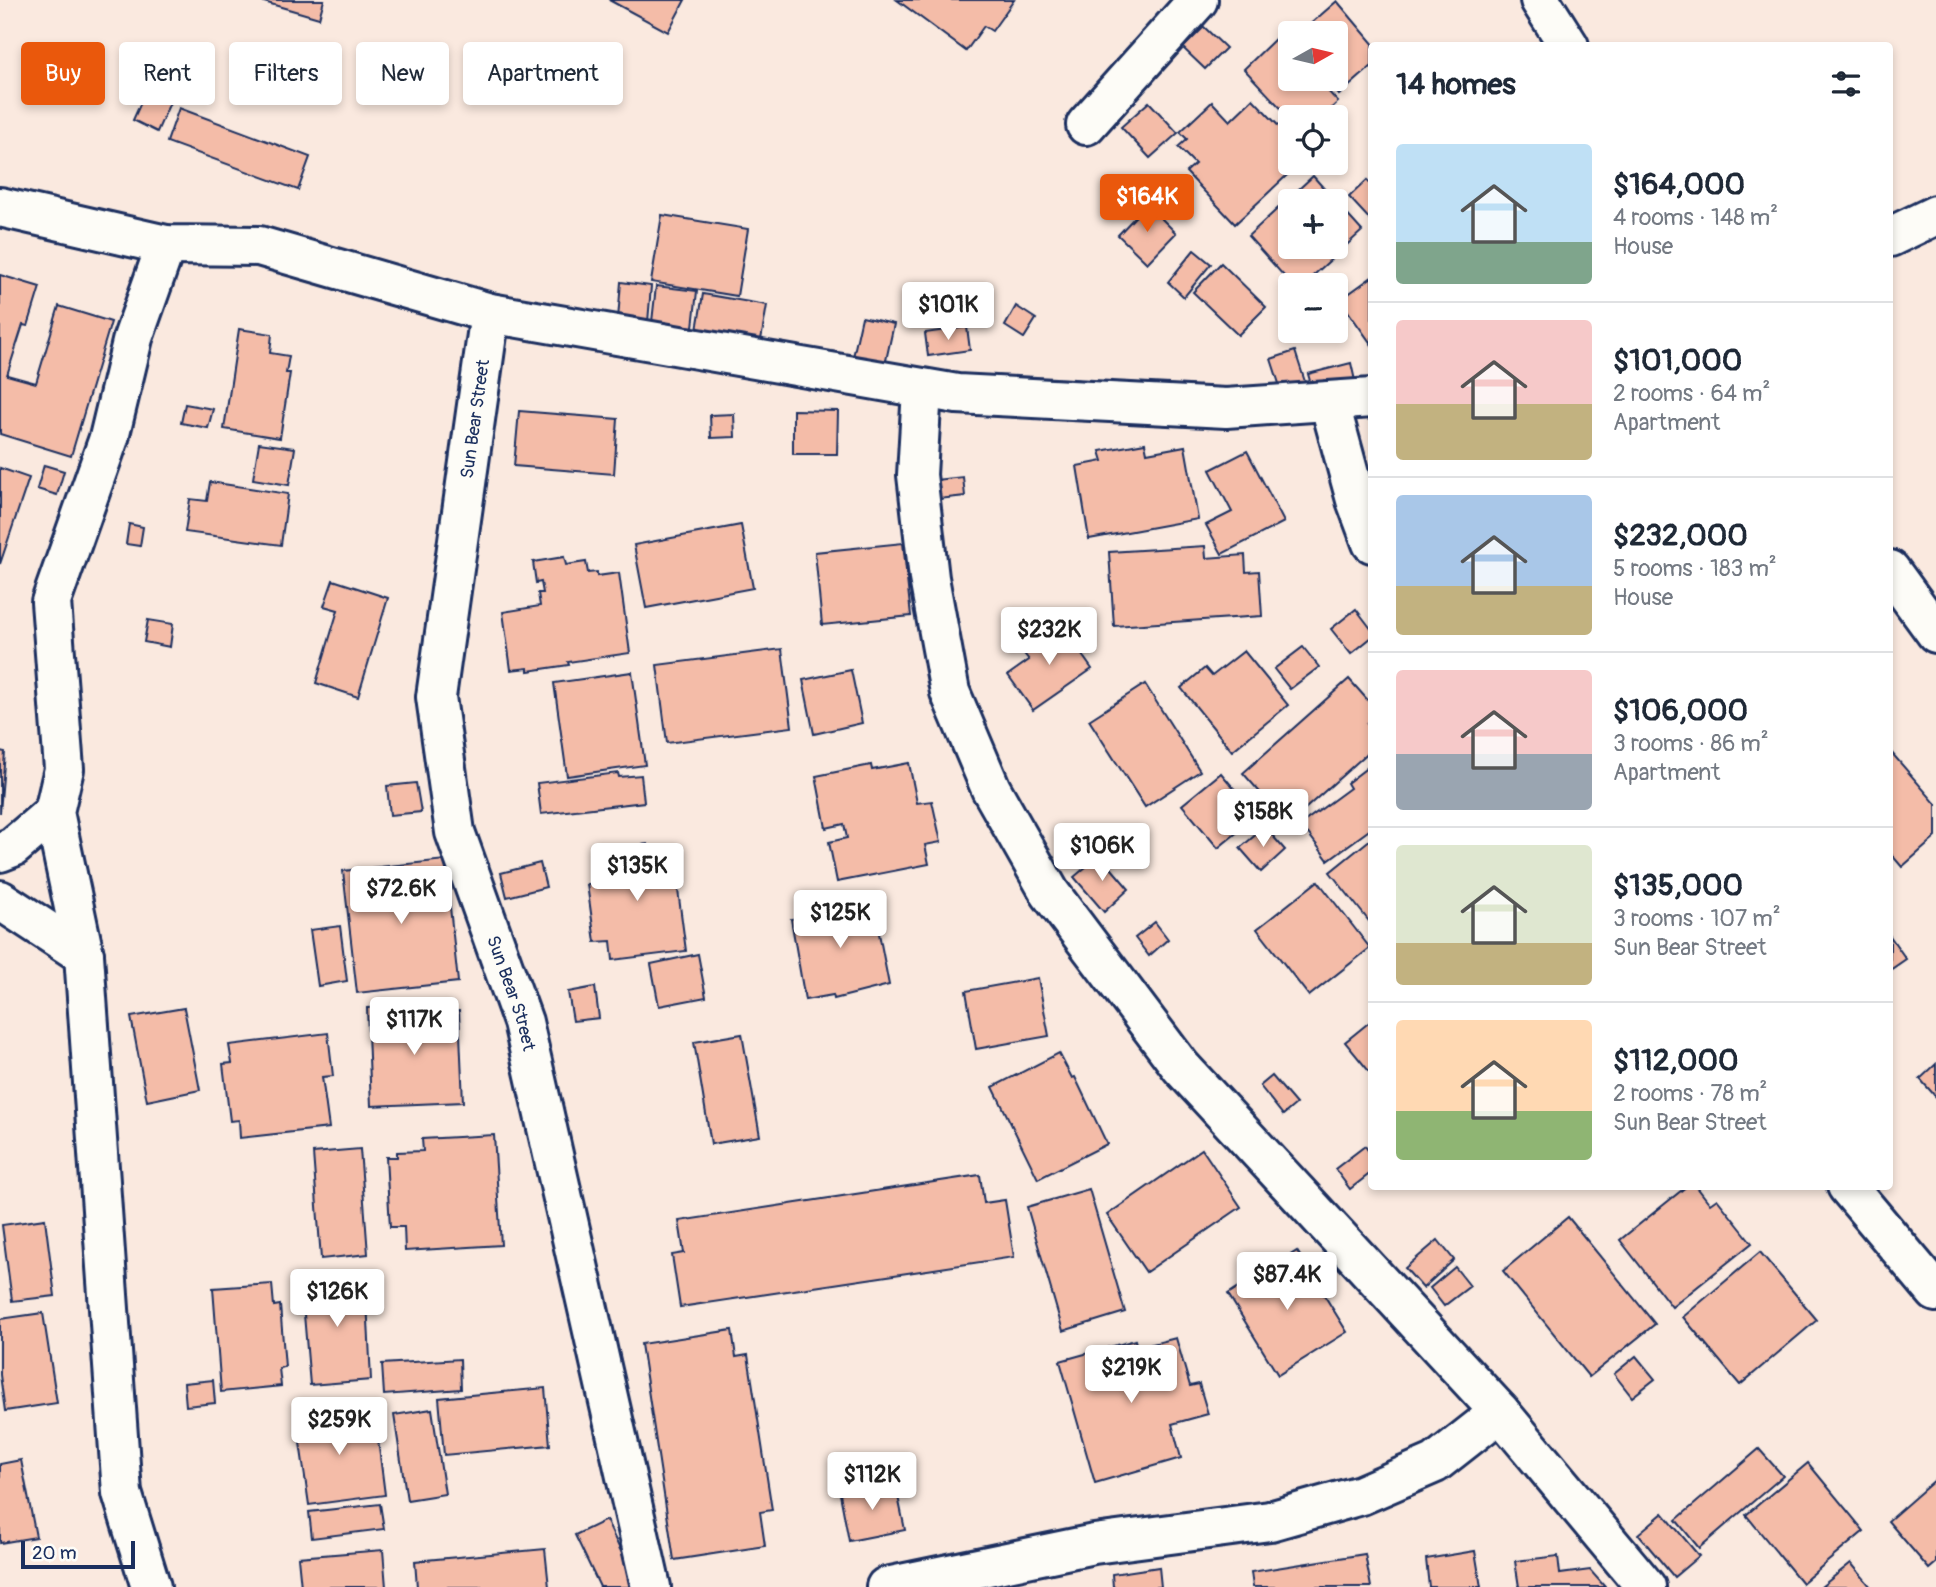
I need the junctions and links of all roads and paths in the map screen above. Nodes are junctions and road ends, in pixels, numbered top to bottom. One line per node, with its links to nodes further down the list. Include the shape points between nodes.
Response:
1 (1198, 0): 4 (street)
2 (1540, 0): 3 (street)
3 (1566, 42)
4 (1086, 125)
5 (0, 207): 8 (street)
6 (1936, 215): 7 (street)
7 (1893, 236)
8 (166, 245): 9 (street, via 259,246); 16 (street, via 133,338 109,438 51,602 64,769)
9 (490, 313): 10 (street); 24 (street, Sun Bear Street, via 436,697 455,832 523,1022)
10 (922, 389): 12 (street, via 1226,408); 22 (street, via 917,475 929,578 950,692 991,789 1050,893 1181,1067)
11 (1368, 398): 12 (street)
12 (1329, 401): 13 (street)
13 (1368, 532)
14 (1893, 574): 15 (street)
15 (1936, 633)
16 (54, 812): 17 (street, via 13,848); 19 (street)
17 (0, 852)
18 (0, 900): 19 (street)
19 (84, 955): 23 (street, via 122,1493)
20 (1850, 1190): 21 (street)
21 (1936, 1292)
22 (1500, 1412): 25 (street, via 1435,1463 1362,1494 1270,1521 1094,1544); 26 (street)
23 (151, 1587)
24 (651, 1587)
25 (886, 1587)
26 (1646, 1587)

